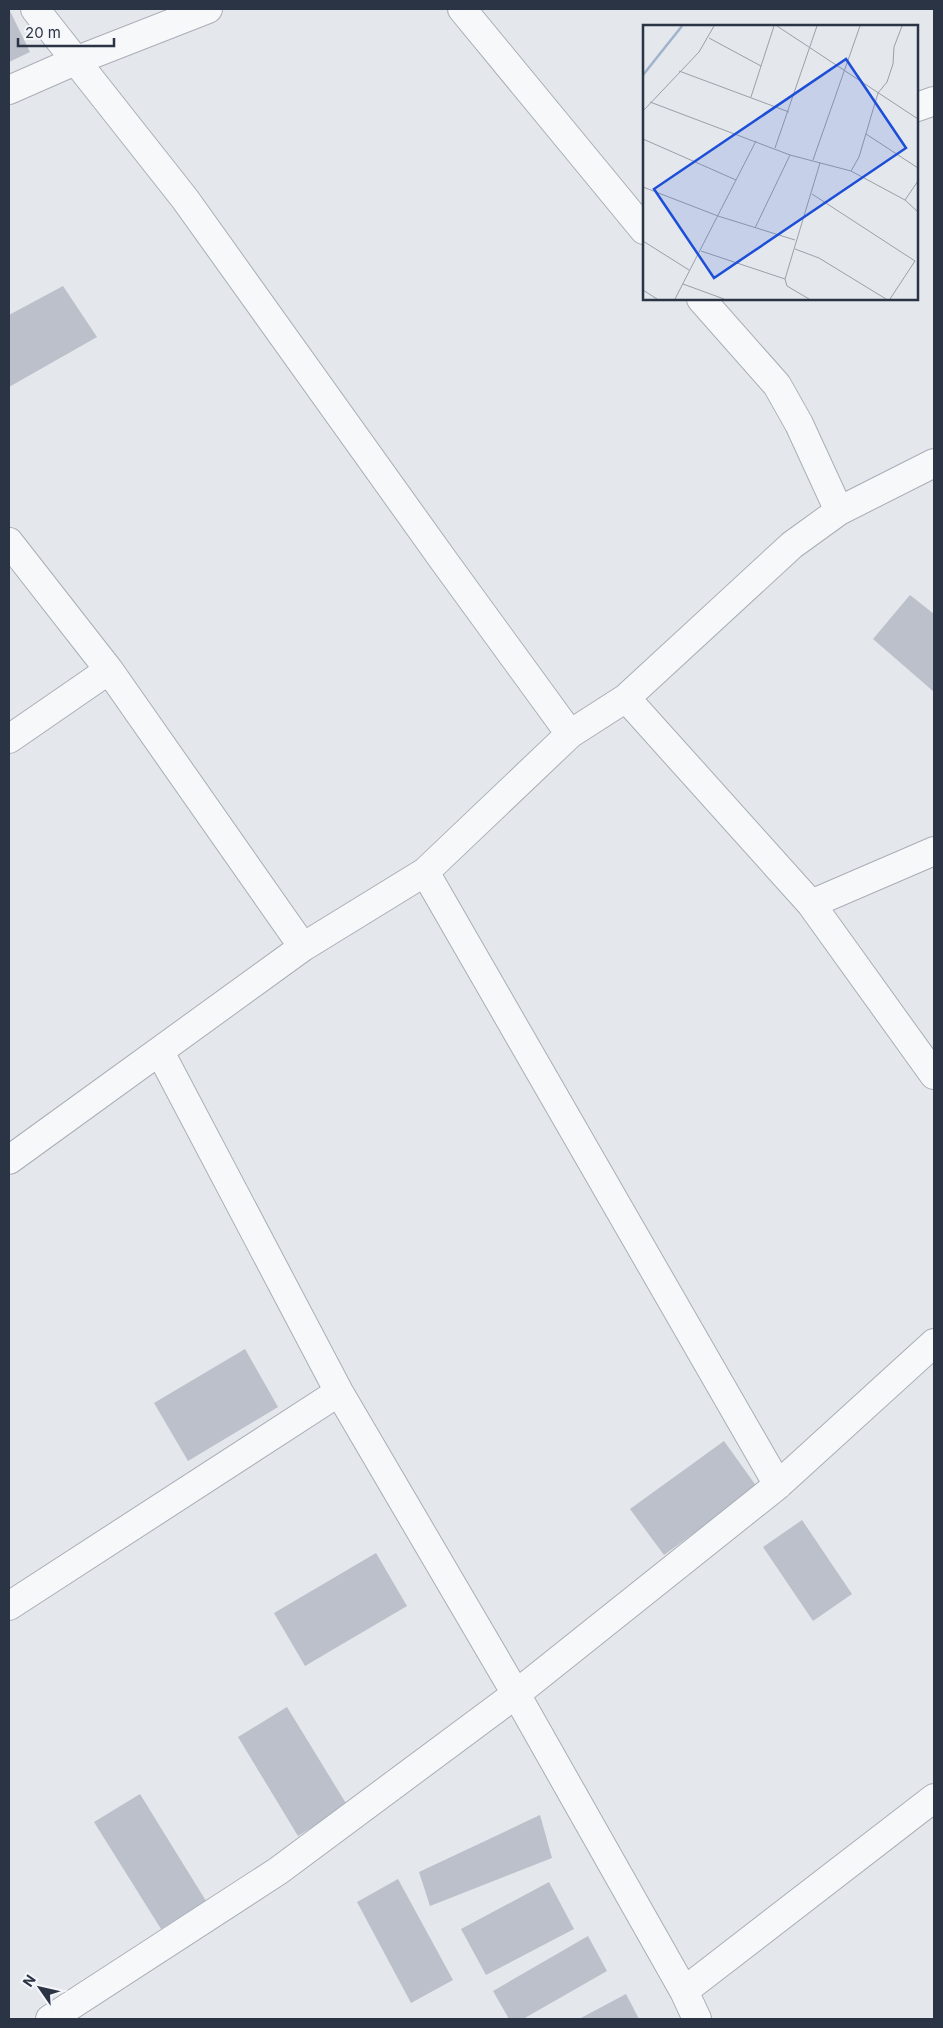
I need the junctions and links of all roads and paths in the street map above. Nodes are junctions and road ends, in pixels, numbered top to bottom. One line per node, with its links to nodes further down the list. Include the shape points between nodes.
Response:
1 (35, 9): 4 (street)
2 (208, 9): 4 (street)
3 (462, 9): 8 (street)
4 (75, 61): 5 (street); 15 (street, via 185,199)
5 (9, 90)
6 (934, 101): 7 (street)
7 (918, 107)
8 (642, 223)
9 (702, 300): 11 (street, via 778,385)
10 (934, 463): 11 (street)
11 (839, 510): 14 (street, via 792,546)
12 (9, 542): 13 (street)
13 (109, 670): 16 (street); 20 (street)
14 (626, 698): 15 (street); 19 (street)
15 (570, 734): 18 (street)
16 (9, 739)
17 (934, 851): 19 (street)
18 (425, 872): 20 (street); 26 (street)
19 (811, 904): 22 (street)
20 (303, 947): 21 (street)
21 (160, 1052): 23 (street); 25 (street)
22 (934, 1075)
23 (9, 1160)
24 (934, 1343): 26 (street)
25 (339, 1392): 27 (street); 28 (street)
26 (778, 1485): 28 (street)
27 (9, 1606)
28 (516, 1694): 30 (street); 31 (street, via 278,1871)
29 (934, 1798): 30 (street)
30 (684, 1991): 32 (street)
31 (50, 2019)
32 (697, 2019)

